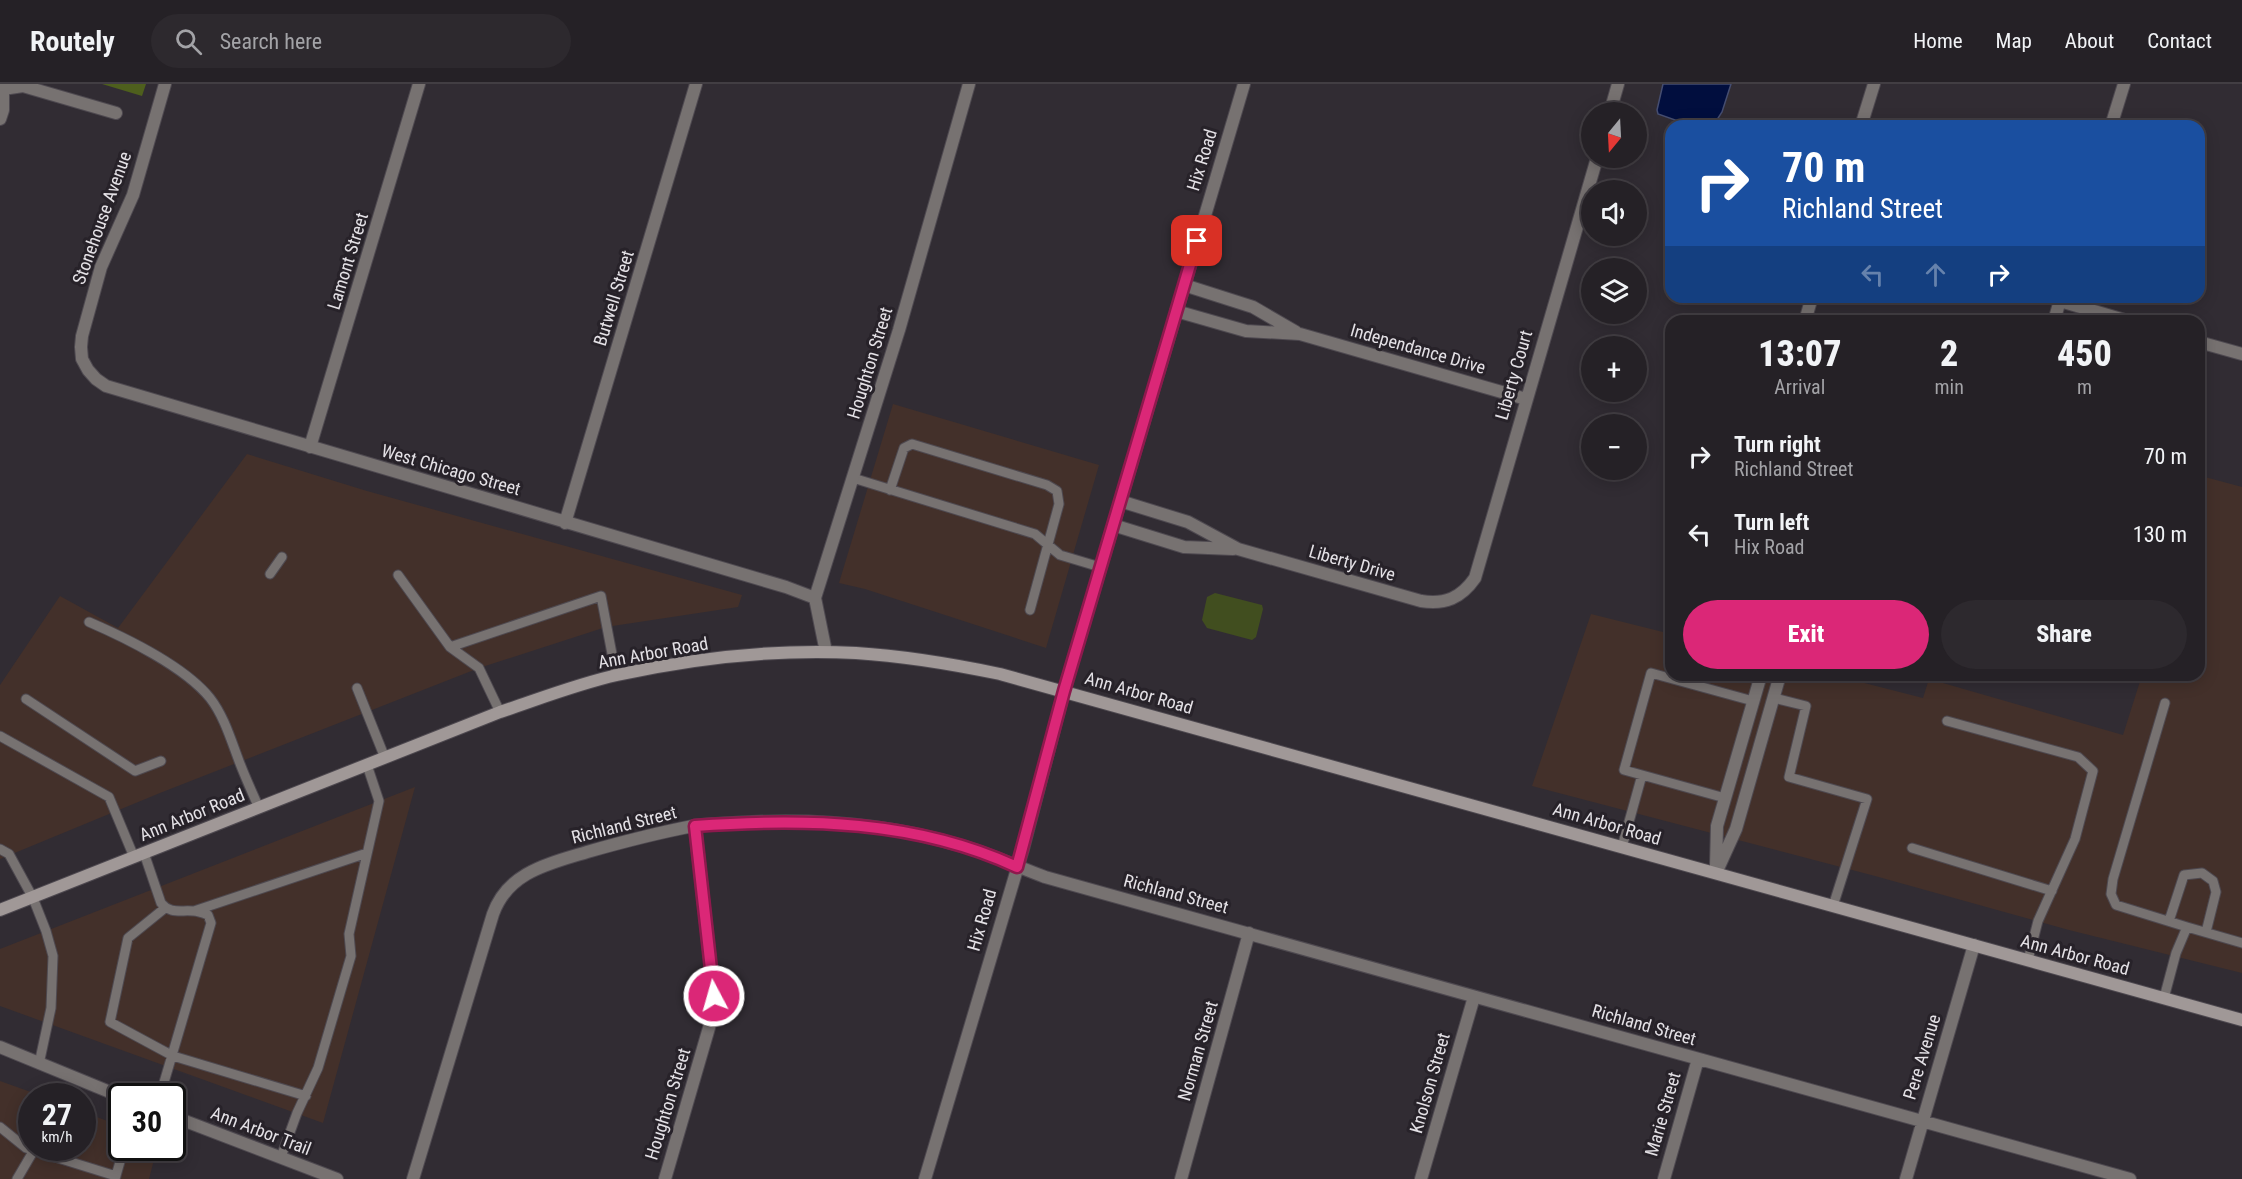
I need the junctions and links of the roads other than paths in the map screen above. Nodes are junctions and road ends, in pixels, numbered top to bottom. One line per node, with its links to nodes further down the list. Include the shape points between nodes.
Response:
1 (165, 84): 23 (street, Stonehouse Avenue, via 133,195 98,279 82,336)
2 (419, 84): 25 (street, Lamont Street)
3 (696, 84): 29 (street, Butwell Street)
4 (969, 84): 26 (street, Houghton Street)
5 (1244, 84): 16 (street, Hix Road)
6 (1618, 84): 10 (street)
7 (1874, 84): 13 (street)
8 (2124, 84): 14 (street)
9 (1, 88): 11 (street, via 22,86); 12 (street)
10 (1613, 102)
11 (116, 112)
12 (0, 119)
13 (1864, 120)
14 (2113, 120)
15 (1594, 168): 24 (street, Liberty Court)
16 (1184, 285): 18 (street, Hix Road); 20 (street, via 1253,307)
17 (2072, 303): 19 (street)
18 (1176, 311): 20 (street, via 1246,331); 28 (street, Hix Road)
19 (2109, 315)
20 (1300, 334): 24 (street, Independance Drive)
21 (2205, 344): 22 (street)
22 (2242, 354)
23 (85, 365): 25 (street, West Chicago Street, via 106,386)
24 (1526, 399): 37 (street, Liberty Court, via 1475,578)
25 (310, 447): 29 (street, West Chicago Street)
26 (853, 478): 27 (lane); 38 (street, Houghton Street)
27 (890, 490): 31 (lane, via 1035,534); 31 (lane, via 904,448 912,444 1047,485 1057,491 1059,498)
28 (1120, 501): 30 (street, Hix Road); 32 (street, via 1188,522)
29 (565, 523): 38 (street, West Chicago Street)
30 (1113, 525): 32 (street, via 1184,547); 34 (street, Hix Road)
31 (1048, 546): 34 (lane, via 1060,555); 39 (lane)
32 (1238, 549): 37 (street, Liberty Drive, via 1421,601 1447,602)
33 (282, 557): 35 (lane)
34 (1100, 567): 49 (street, Hix Road)
35 (270, 574)
36 (398, 575): 41 (lane)
37 (1456, 597)
38 (815, 598): 42 (street, Houghton Street)
39 (1030, 610)
40 (89, 622): 63 (lane, via 189,677 210,699 231,736)
41 (450, 647): 43 (lane, via 601,596); 54 (lane, via 479,668)
42 (826, 652): 43 (main road, Ann Arbor Road, via 762,654); 49 (main road, Ann Arbor Road, via 949,664)
43 (616, 675): 54 (main road, Ann Arbor Road)
44 (1665, 676): 60 (lane, via 1651,673 1624,770)
45 (1686, 681): 50 (lane)
46 (1759, 681): 50 (street)
47 (1778, 681): 51 (street)
48 (357, 688): 57 (lane)
49 (1064, 691): 65 (main road, Ann Arbor Road); 70 (street, Hix Road)
50 (1755, 697): 51 (street); 61 (street)
51 (1774, 698): 62 (street); 74 (lane, via 1806,706 1789,777 1867,799)
52 (26, 699): 58 (lane, via 135,771)
53 (2166, 703): 78 (lane, via 2111,894 2116,905)
54 (500, 712): 57 (main road, Ann Arbor Road)
55 (1947, 721): 72 (lane, via 2078,757 2094,771 2075,839)
56 (0, 736): 69 (lane, via 109,797)
57 (386, 758): 59 (main road, Ann Arbor Road)
58 (161, 761)
59 (367, 765): 63 (main road, Ann Arbor Road); 68 (lane, via 379,801)
60 (1641, 775): 61 (lane); 65 (lane)
61 (1725, 799): 62 (street); 71 (street, via 1717,826)
62 (1743, 806): 71 (street)
63 (259, 808): 69 (main road, Ann Arbor Road)
64 (695, 826): 70 (street, Richland Street, via 782,821 867,826 954,843); 106 (street, Richland Street, via 573,856 527,873 504,891 493,914); 107 (street, Houghton Street, via 713,1014)
65 (1622, 847): 71 (main road, Ann Arbor Road)
66 (1912, 848): 72 (lane)
67 (0, 849): 73 (lane, via 9,854)
68 (368, 853): 77 (lane); 94 (lane, via 349,934 351,956)
69 (139, 855): 73 (main road, Ann Arbor Road); 75 (lane)
70 (1017, 867): 81 (street, Richland Street); 108 (street, Hix Road)
71 (1716, 873): 74 (main road, Ann Arbor Road)
72 (2052, 891): 84 (lane, via 2038,921)
73 (33, 897): 76 (main road, Ann Arbor Road); 91 (lane, via 53,956 51,1008)
74 (1833, 906): 83 (main road, Ann Arbor Road)
75 (165, 908): 77 (lane, via 177,912); 89 (lane, via 128,938 110,1022)
76 (0, 910)
77 (194, 910): 89 (lane, via 208,915 211,923)
78 (2169, 921): 79 (lane); 80 (lane, via 2184,875 2202,873 2213,881 2216,892)
79 (2187, 927): 80 (lane); 86 (lane)
80 (2206, 932): 82 (lane)
81 (1249, 933): 85 (street, Richland Street); 109 (street, Norman Street)
82 (2242, 943)
83 (1974, 945): 84 (main road, Ann Arbor Road); 96 (street, Pere Avenue)
84 (2028, 960): 86 (main road, Ann Arbor Road)
85 (1474, 997): 90 (street, Richland Street); 110 (street, Knolson Street)
86 (2164, 998): 87 (main road, Ann Arbor Road)
87 (2242, 1020)
88 (0, 1047): 91 (street)
89 (173, 1056): 92 (lane); 94 (lane)
90 (1698, 1059): 96 (street, Richland Street); 111 (street, Marie Street)
91 (39, 1064): 93 (street)
92 (164, 1083)
93 (108, 1091)
94 (306, 1096): 99 (lane)
95 (186, 1121): 99 (street, Ann Arbor Trail)
96 (1922, 1121): 112 (street, Pere Avenue); 113 (street, Richland Street)
97 (0, 1127): 98 (lane)
98 (18, 1142)
99 (281, 1157): 105 (street, Ann Arbor Trail)
100 (28, 1161): 104 (lane)
101 (66, 1161): 103 (lane)
102 (121, 1161): 103 (lane)
103 (116, 1178)
104 (17, 1179)
105 (337, 1179)
106 (413, 1179)
107 (665, 1179)
108 (925, 1179)
109 (1181, 1179)
110 (1421, 1179)
111 (1664, 1179)
112 (1906, 1179)
113 (2130, 1179)

